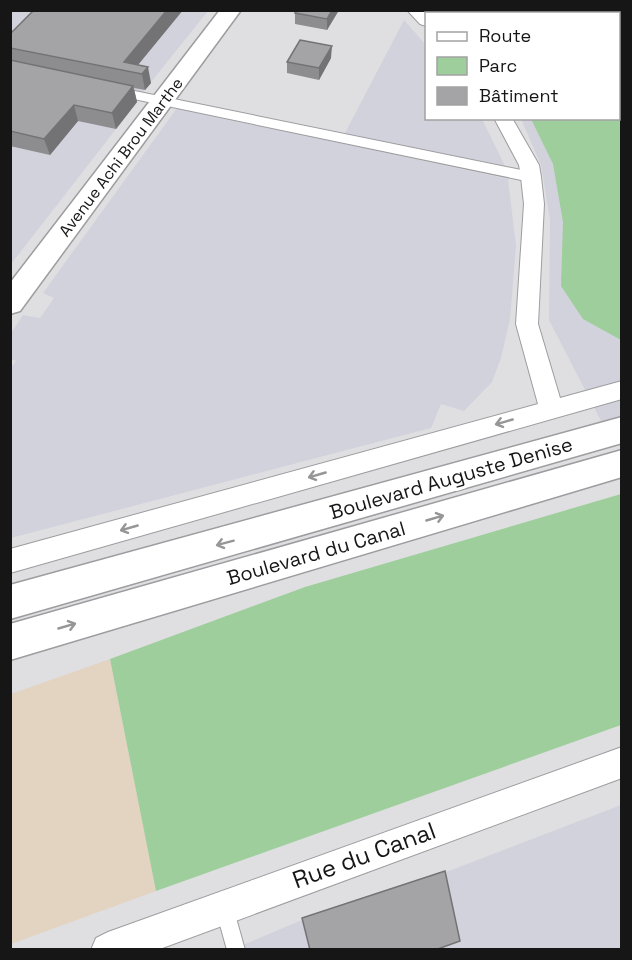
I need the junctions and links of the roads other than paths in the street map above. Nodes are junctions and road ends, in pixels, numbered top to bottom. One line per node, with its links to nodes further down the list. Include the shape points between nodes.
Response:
1 (231, 10): 3 (main road, Avenue Achi Brou Marthe)
2 (93, 86): 3 (street)
3 (163, 101): 5 (street); 6 (main road, Avenue Achi Brou Marthe)
4 (504, 120): 5 (street, via 529,165)
5 (531, 177): 8 (street, via 534,204 527,324)
6 (10, 304)
7 (621, 390): 8 (street)
8 (551, 409): 12 (street, one-way to 12)
9 (621, 430): 11 (main road, Boulevard Auguste Denise)
10 (621, 463): 14 (main road, Boulevard du Canal, one-way to 10)
11 (281, 527): 13 (main road, Boulevard du Canal, one-way to 13)
12 (10, 561)
13 (10, 602)
14 (10, 642)
15 (621, 762): 16 (street, Rue du Canal)
16 (224, 905): 17 (street, Rue du Canal); 18 (lane)
17 (108, 950)
18 (236, 950)

